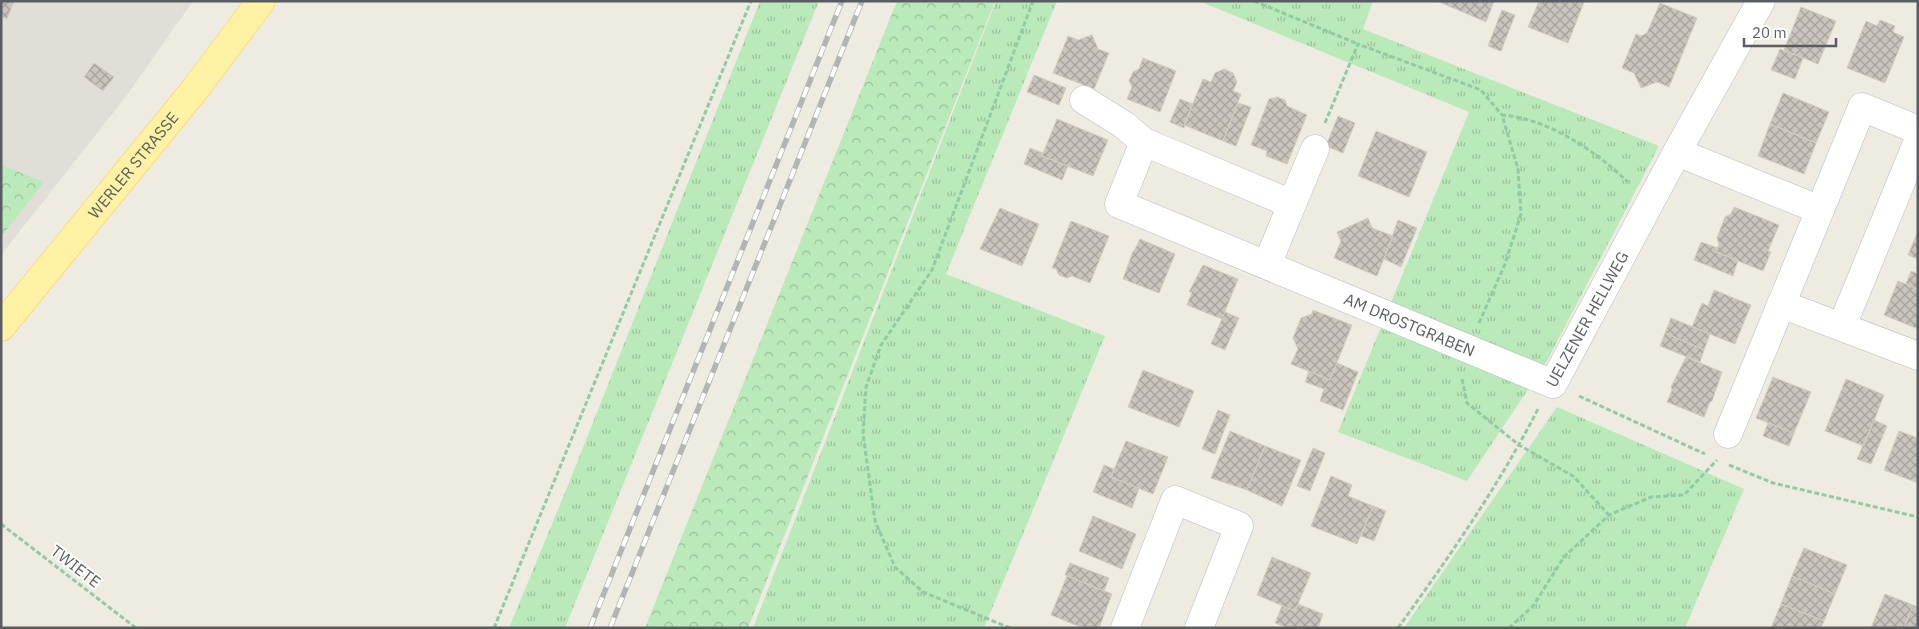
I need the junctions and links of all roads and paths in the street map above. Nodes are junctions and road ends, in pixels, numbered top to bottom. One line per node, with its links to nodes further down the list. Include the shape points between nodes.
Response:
1 (261, 1): 20 (main road, WERLER STRASSE, via 196,88)
2 (751, 1): 30 (path)
3 (1033, 1): 31 (path, via 932,270 881,345 866,387 863,434 875,522 895,566 923,592)
4 (1254, 1): 6 (path)
5 (1761, 1): 13 (street, UELZENER HELLWEG)
6 (1358, 44): 8 (path, via 1481,90); 12 (path)
7 (1084, 100): 11 (street)
8 (1502, 115): 15 (path, via 1521,116 1564,134 1613,168); 21 (path, via 1518,170 1521,214 1505,264)
9 (1918, 130): 16 (street, via 1862,107)
10 (1918, 141): 19 (street)
11 (1144, 142): 14 (street); 17 (street, AM DROSTGRABEN, via 1119,204)
12 (1315, 149): 14 (street)
13 (1677, 152): 15 (street, UELZENER HELLWEG); 16 (street)
14 (1292, 204): 17 (street)
15 (1650, 204): 23 (street, UELZENER HELLWEG)
16 (1820, 210): 18 (street)
17 (1266, 265): 21 (street, AM DROSTGRABEN)
18 (1781, 304): 19 (street); 24 (street)
19 (1842, 326): 22 (street)
20 (1, 328)
21 (1468, 349): 23 (street, AM DROSTGRABEN); 25 (path, via 1462,378 1467,403)
22 (1918, 356)
23 (1552, 384): 25 (path, UELZENER HELLWEG)
24 (1728, 434)
25 (1520, 445): 27 (path, via 1573,476); 34 (path, UELZENER HELLWEG, via 1460,542)
26 (1718, 460): 27 (path, via 1684,495 1652,497)
27 (1608, 515): 35 (path, via 1564,557 1532,606)
28 (1, 524): 29 (path, TWIETE)
29 (136, 628)
30 (494, 628)
31 (1010, 628)
32 (1125, 628): 33 (street, via 1174,500 1239,526)
33 (1199, 628)
34 (1398, 628)
35 (1509, 628)

